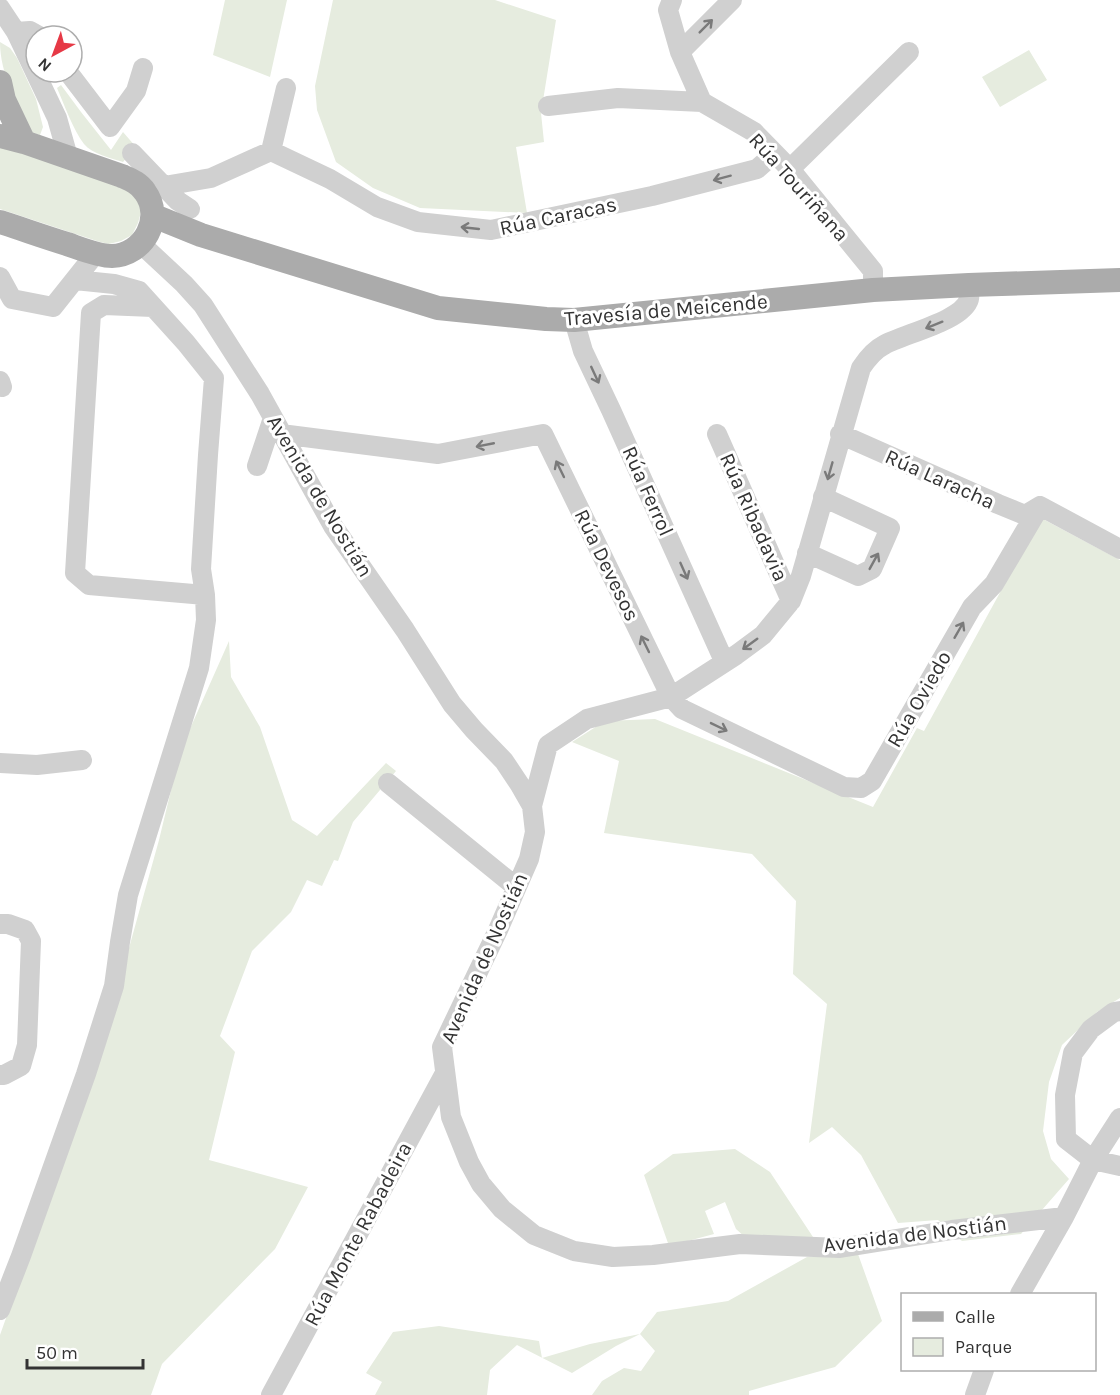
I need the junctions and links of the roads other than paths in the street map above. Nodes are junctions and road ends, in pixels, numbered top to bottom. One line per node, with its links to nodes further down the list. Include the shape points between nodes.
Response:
1 (732, 0): 6 (street, one-way to 1)
2 (665, 3): 6 (street)
3 (0, 8): 5 (street)
4 (24, 31): 5 (street)
5 (16, 32): 19 (street, via 57,118)
6 (680, 52): 12 (street)
7 (909, 52): 20 (street)
8 (143, 68): 10 (street, via 136,91 110,127)
9 (0, 82): 15 (main road)
10 (77, 84)
11 (286, 88): 16 (street)
12 (702, 102): 13 (street, via 618,98); 18 (street, Rúa Touriñana, via 754,132)
13 (548, 106)
14 (0, 136): 15 (main road)
15 (24, 142): 19 (main road)
16 (271, 151): 18 (street, Rúa Caracas, one-way to 16, via 757,169 747,172 491,230 418,222 377,207); 21 (street)
17 (132, 153): 22 (street)
18 (774, 154): 20 (street, Rúa Touriñana)
19 (68, 157): 22 (main road)
20 (790, 169): 33 (street, Rúa Touriñana, via 873,271)
21 (211, 178): 22 (street); 23 (street)
22 (155, 189): 23 (street); 24 (main road, via 150,203)
23 (190, 209): 26 (street, via 192,223)
24 (154, 216): 26 (main road, Travesía de Meicende); 27 (main road)
25 (0, 222): 28 (main road)
26 (201, 235): 35 (main road, Travesía de Meicende, via 438,308)
27 (141, 243): 28 (main road, via 129,252 111,256); 36 (street, Avenida de Nostián, via 203,305)
28 (96, 253): 30 (street)
29 (0, 277): 30 (street, via 12,299 53,308)
30 (75, 280): 34 (street, via 139,291)
31 (1120, 280): 32 (main road, Travesía de Meicende)
32 (969, 285): 33 (main road, Travesía de Meicende); 38 (street, one-way to 38, via 969,299 962,310 883,345 869,356 861,368)
33 (873, 290): 35 (main road, Travesía de Meicende)
34 (153, 307): 44 (street, via 214,378 201,569); 44 (street, via 104,305 91,313 75,573 89,585)
35 (574, 320): 46 (street, Rúa Ferrol, one-way to 46, via 583,351)
36 (277, 426): 39 (street); 47 (street, Rúa Devesos, one-way to 36, via 543,434 438,454); 51 (street, Avenida de Nostián, via 333,526 452,704 504,761)
37 (717, 434): 45 (street, Rúa Ribadavia)
38 (840, 434): 40 (street, one-way to 40); 41 (street, Rúa Laracha, via 1025,515)
39 (257, 466)
40 (823, 497): 43 (street); 43 (street, one-way to 40, via 858,576 872,569 890,528)
41 (1040, 506): 42 (street); 47 (street, Rúa Oviedo, one-way to 41, via 682,709 768,751 844,787 861,788 872,781 972,607 994,584)
42 (1120, 549)
43 (807, 553): 45 (street)
44 (205, 595): 62 (street, via 206,620 199,668 128,895 114,986)
45 (790, 601): 46 (street, one-way to 46, via 763,635)
46 (724, 661): 47 (street)
47 (671, 697): 51 (street, via 587,719 548,745)
48 (82, 760): 49 (street, via 37,765)
49 (0, 763)
50 (388, 783): 52 (street)
51 (532, 806): 52 (street, Avenida de Nostián, via 536,832)
52 (516, 887): 55 (street, Avenida de Nostián, via 442,1047)
53 (0, 924): 56 (street, via 25,930 31,941 27,1045 21,1066)
54 (1120, 1011): 58 (street, via 1091,1029 1073,1053 1065,1095 1066,1139)
55 (445, 1073): 60 (street, Avenida de Nostián, via 451,1117 481,1184 502,1209 534,1235 574,1251 613,1257 740,1244 840,1248); 64 (street, Rúa Monte Rabadeira)
56 (0, 1075)
57 (1120, 1118): 58 (street)
58 (1093, 1160): 59 (street); 60 (street)
59 (1120, 1166)
60 (1064, 1217): 61 (street)
61 (1021, 1293)
62 (0, 1310)
63 (984, 1371): 65 (street)
64 (272, 1395)
65 (975, 1395)

